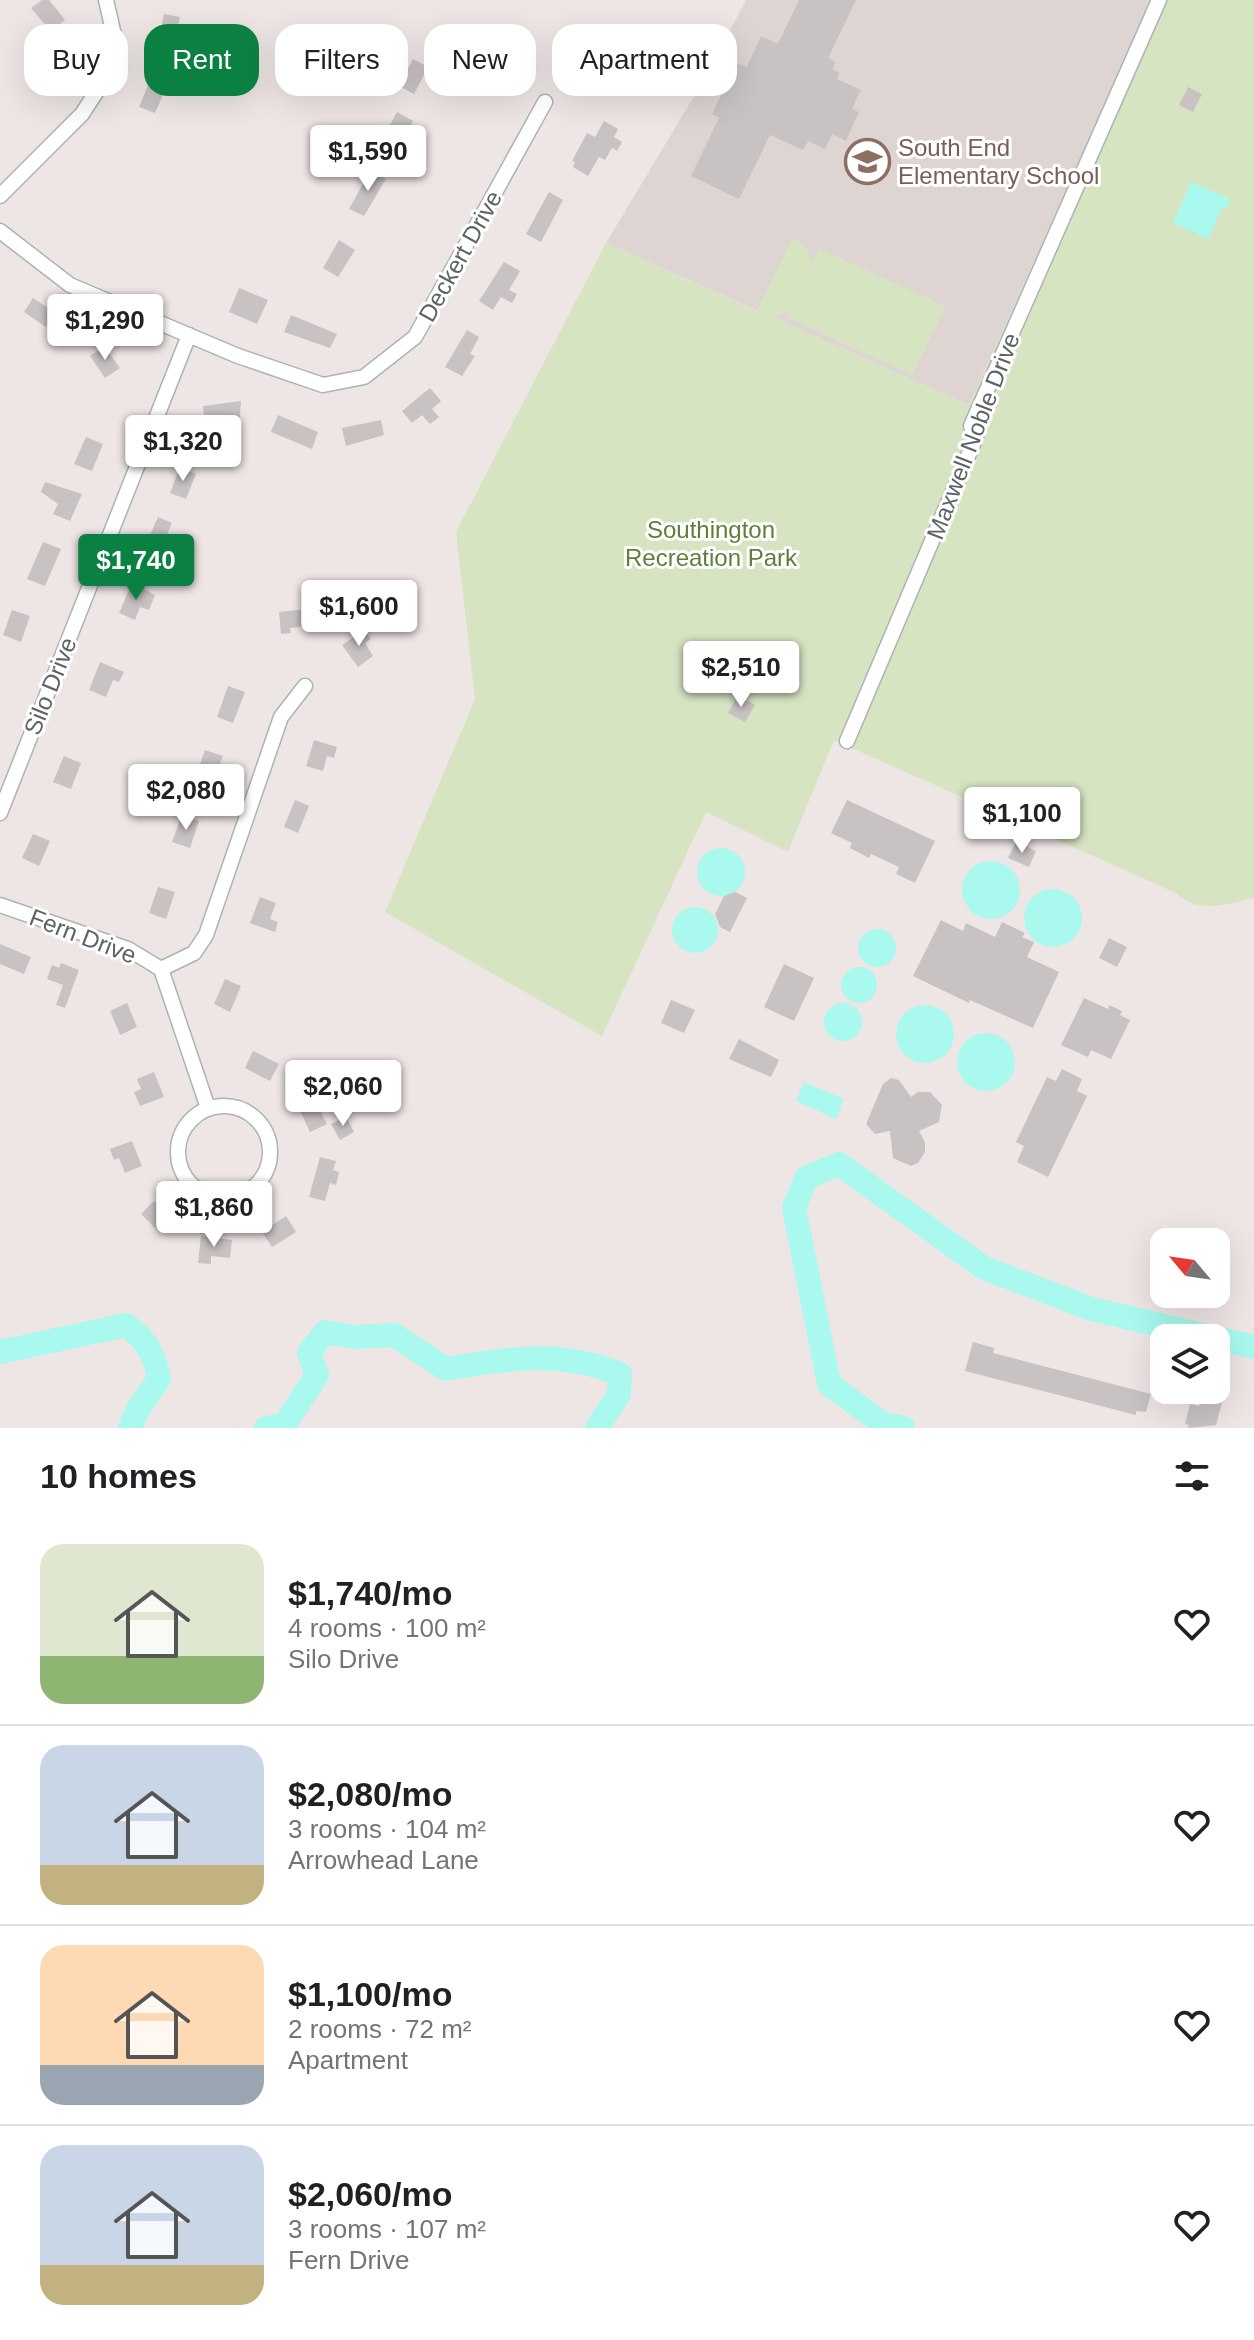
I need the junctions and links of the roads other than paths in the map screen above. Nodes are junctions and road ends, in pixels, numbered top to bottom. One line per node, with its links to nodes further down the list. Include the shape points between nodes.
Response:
1 (106, 0): 4 (street, via 119,57 82,114)
2 (1159, 0): 8 (street, Maxwell Noble Drive, via 971,426 976,437)
3 (545, 102): 6 (street, Deckert Drive, via 415,337 364,377 323,385)
4 (0, 196)
5 (0, 231): 6 (street, Deckert Drive, via 70,285)
6 (189, 335): 9 (street, Silo Drive)
7 (305, 686): 11 (street, via 281,717 206,935 194,953)
8 (847, 741)
9 (0, 813)
10 (0, 905): 11 (street, Fern Drive, via 128,949)
11 (161, 969): 12 (street, Fern Drive)
12 (208, 1108): 12 (street, via 182,1132 180,1168 189,1184 204,1194 240,1196 266,1172 267,1136 243,1110)

